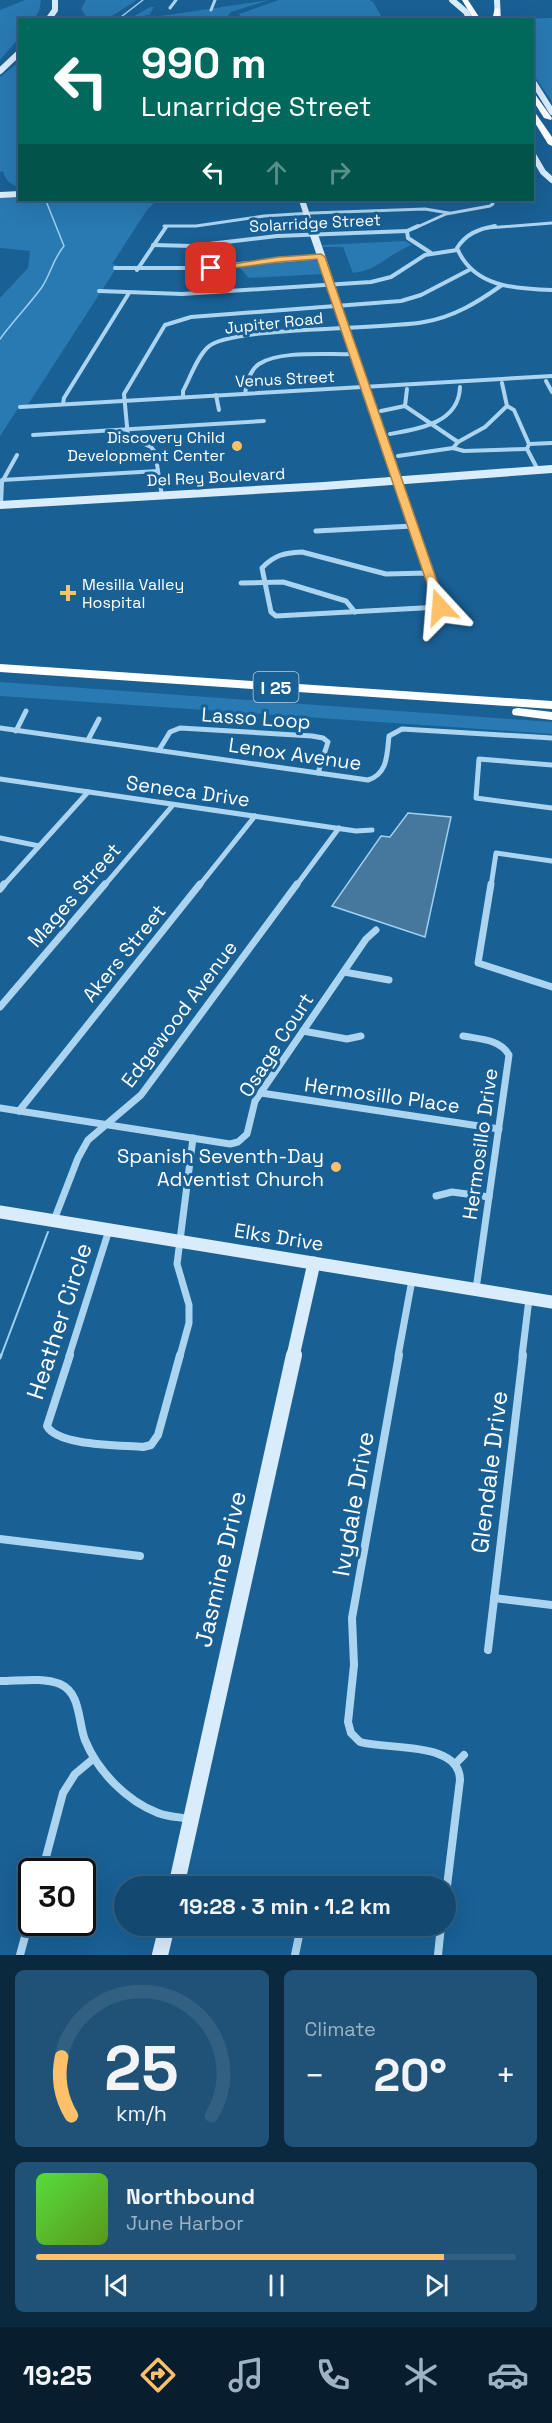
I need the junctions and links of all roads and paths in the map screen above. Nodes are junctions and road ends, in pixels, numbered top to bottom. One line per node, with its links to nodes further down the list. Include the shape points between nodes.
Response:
1 (48, 0): 12 (main road)
2 (55, 0): 13 (main road, via 56,10)
3 (176, 0): 9 (street)
4 (215, 0): 11 (street)
5 (452, 0): 14 (main road)
6 (465, 0): 15 (highway)
7 (473, 0): 16 (highway)
8 (497, 0): 10 (main road)
9 (170, 8)
10 (497, 9): 17 (highway)
11 (211, 10)
12 (47, 18)
13 (48, 18)
14 (469, 18)
15 (477, 18)
16 (485, 18)
17 (497, 18)
18 (18, 54): 19 (main road)
19 (0, 71)
20 (534, 83): 22 (main road)
21 (534, 95): 24 (highway)
22 (552, 112)
23 (534, 113): 25 (highway)
24 (552, 126)
25 (552, 144)
26 (534, 157): 27 (main road)
27 (548, 170): 28 (main road)
28 (552, 180)
29 (18, 194): 30 (main road)
30 (0, 195)
31 (302, 201): 34 (main road)
32 (492, 201): 33 (street, via 490,206)
33 (449, 213): 34 (street, via 420,209); 36 (street)
34 (306, 214): 37 (main road); 38 (street, via 165,227)
35 (552, 223): 39 (street, via 478,230 463,238)
36 (407, 231): 37 (street, Solarridge Street); 40 (street, via 408,238)
37 (313, 234): 38 (street, Solarridge Street, via 198,246); 41 (main road)
38 (153, 245): 43 (street)
39 (457, 250): 40 (street); 44 (street)
40 (431, 253): 45 (street, via 385,279)
41 (321, 257): 43 (street, via 194,269); 45 (main road)
42 (115, 268): 43 (street)
43 (137, 270)
44 (469, 270): 46 (street); 50 (street, via 412,299)
45 (330, 284): 49 (street, via 182,294); 50 (main road)
46 (502, 285): 47 (street); 51 (street, Jupiter Road, via 477,304 449,316 408,325)
47 (552, 290)
48 (99, 291): 49 (street)
49 (129, 293): 64 (street)
50 (338, 306): 51 (main road); 63 (street, via 170,320)
51 (346, 329): 52 (main road); 62 (street, Jupiter Road, via 215,340 205,350)
52 (354, 354): 56 (main road); 60 (street, via 264,361 254,369)
53 (552, 376): 56 (street, Venus Street)
54 (546, 381): 59 (street)
55 (502, 383): 67 (street)
56 (366, 387): 60 (street, Venus Street); 84 (main road)
57 (460, 387): 71 (street, via 460,398 453,410)
58 (406, 389): 66 (street)
59 (552, 392)
60 (245, 394): 61 (street, Venus Street)
61 (216, 395): 62 (street, Venus Street); 68 (street)
62 (183, 397): 63 (street, Venus Street)
63 (123, 401): 64 (street, Venus Street); 72 (street)
64 (63, 404): 65 (street, Venus Street)
65 (20, 406)
66 (405, 406): 69 (street); 71 (street)
67 (507, 406): 75 (street, via 486,427); 77 (street, via 514,410)
68 (219, 410)
69 (381, 411)
70 (264, 421): 72 (street)
71 (431, 424): 73 (street); 75 (street)
72 (126, 429): 74 (street); 83 (street, via 131,440 155,450)
73 (390, 434)
74 (33, 435)
75 (458, 442): 78 (street)
76 (552, 443): 77 (street)
77 (528, 446): 78 (street, via 464,451); 82 (street)
78 (453, 448): 80 (street)
79 (17, 456): 85 (street)
80 (398, 456)
81 (552, 469): 82 (main road, Del Rey Boulevard)
82 (538, 470): 84 (main road, Del Rey Boulevard)
83 (158, 471): 85 (street); 88 (street)
84 (397, 478): 87 (main road, Del Rey Boulevard); 91 (street)
85 (2, 480): 90 (street)
86 (216, 487): 87 (main road, Del Rey Boulevard); 88 (main road, Del Rey Boulevard); 89 (main road)
87 (243, 488): 89 (main road, Del Rey Boulevard)
88 (162, 493): 89 (main road); 90 (main road, Del Rey Boulevard); 90 (main road, Del Rey Boulevard)
89 (174, 495)
90 (1, 503)
91 (412, 526): 92 (street); 93 (street)
92 (316, 531)
93 (429, 573): 94 (street, via 383,573 314,553 297,553 278,555 266,562 262,570); 96 (street, via 440,607)
94 (265, 582): 95 (street); 96 (street, via 286,582 343,600); 96 (street, via 276,616)
95 (241, 583)
96 (355, 612)
97 (0, 668): 99 (highway, I 25, via 388,694)
98 (0, 678): 101 (highway, I 25)
99 (550, 700)
100 (27, 711): 104 (street)
101 (552, 715)
102 (99, 719): 106 (street)
103 (0, 729): 104 (street, Lenox Avenue)
104 (15, 730): 106 (street, Lenox Avenue)
105 (552, 738): 109 (street, Lenox Avenue, via 402,729 389,736 384,773 377,778)
106 (88, 740): 107 (street, Lenox Avenue)
107 (159, 750): 109 (street, Lenox Avenue); 109 (street, Lasso Loop, via 170,732 180,728 312,736 328,742)
108 (552, 765): 113 (street, via 478,759 476,798)
109 (318, 772)
110 (0, 780): 111 (street, Seneca Drive)
111 (88, 792): 112 (street, Seneca Drive); 118 (street)
112 (173, 805): 114 (street, Seneca Drive); 125 (street, Mages Street)
113 (552, 808)
114 (255, 816): 115 (street, Seneca Drive); 131 (street, Akers Street)
115 (339, 828): 116 (street, Seneca Drive); 132 (street, Edgewood Avenue, via 141,1095)
116 (372, 830)
117 (0, 838): 118 (street)
118 (39, 846): 120 (street)
119 (552, 861): 124 (street, via 496,853 478,963)
120 (0, 889)
121 (376, 930): 122 (street, Osage Court)
122 (344, 972): 123 (street); 126 (street, Osage Court)
123 (388, 980)
124 (552, 987)
125 (0, 1007)
126 (303, 1031): 127 (street, via 347,1039); 129 (street, Osage Court)
127 (361, 1036)
128 (463, 1036): 133 (street, Hermosillo Drive, via 497,1044 508,1052)
129 (261, 1093): 133 (street, Hermosillo Place); 134 (street, Osage Court, via 253,1108 250,1132 242,1141 230,1144)
130 (0, 1108): 131 (street)
131 (19, 1111): 132 (street)
132 (104, 1124): 134 (street); 138 (street, Edgewood Avenue, via 80,1152)
133 (499, 1129): 136 (street, Hermosillo Drive)
134 (193, 1138): 140 (street, Heather Circle)
135 (436, 1196): 136 (street, via 452,1192)
136 (489, 1197): 143 (street, Hermosillo Drive)
137 (0, 1212): 138 (main road, Elks Drive)
138 (54, 1221): 139 (main road, Elks Drive)
139 (109, 1230): 140 (main road, Elks Drive); 140 (street, Heather Circle, via 47,1423 50,1432 63,1438 143,1447 156,1438 189,1317 177,1269)
140 (180, 1241): 141 (main road, Elks Drive)
141 (314, 1263): 142 (main road, Elks Drive); 155 (main road, Jasmine Drive)
142 (412, 1279): 143 (main road, Elks Drive); 154 (street, Ivydale Drive, via 352,1618 354,1665 349,1739 440,1753)
143 (476, 1289): 144 (main road, Elks Drive)
144 (529, 1298): 145 (main road, Elks Drive); 148 (street, Glendale Drive)
145 (552, 1302)
146 (0, 1539): 147 (street)
147 (140, 1556)
148 (494, 1598): 149 (street); 150 (street, Glendale Drive)
149 (552, 1605)
150 (488, 1650)
151 (0, 1681): 153 (street, via 60,1684 74,1697)
152 (464, 1755): 154 (street)
153 (93, 1759): 155 (street, via 128,1796 159,1813); 156 (street, via 75,1774 63,1793)
154 (456, 1763): 158 (street, via 460,1775)
155 (191, 1819): 157 (main road, Jasmine Drive)
156 (46, 1858)
157 (178, 1876)
158 (448, 1876)
159 (25, 1936): 163 (street)
160 (165, 1936): 164 (main road)
161 (299, 1936): 165 (street)
162 (440, 1936): 166 (street)
163 (20, 1955)
164 (160, 1955)
165 (295, 1955)
166 (438, 1955)

